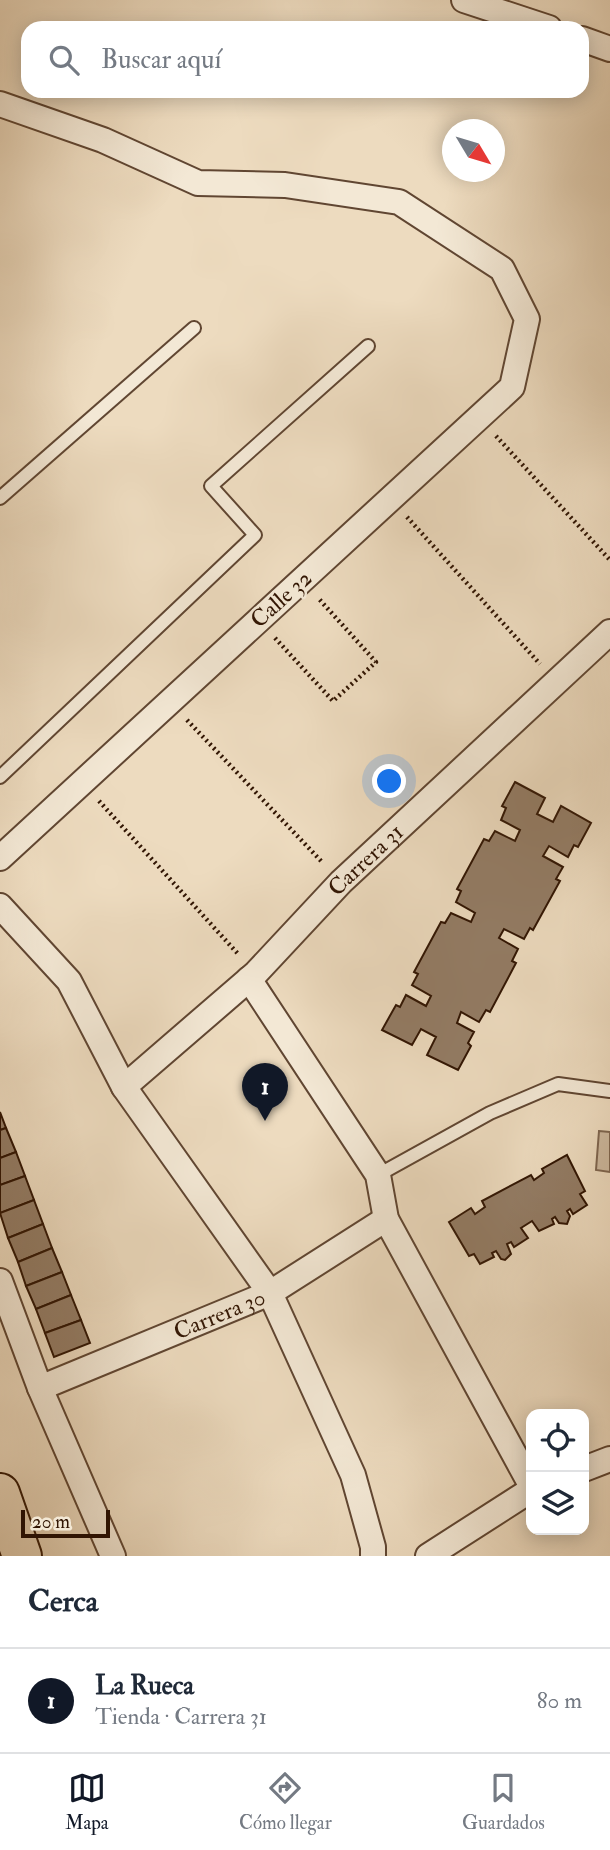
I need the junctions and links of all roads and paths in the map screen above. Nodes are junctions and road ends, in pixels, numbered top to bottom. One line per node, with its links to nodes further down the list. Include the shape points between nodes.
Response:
1 (477, 2): 2 (street)
2 (530, 21)
3 (589, 42): 4 (street)
4 (610, 49)
5 (0, 104): 8 (street, Calle 32, via 103,140 198,183 285,185 399,202 502,269 527,319 512,387)
6 (194, 328): 9 (lane)
7 (368, 346): 17 (lane, via 211,486 255,535)
8 (479, 417): 10 (street, Calle 32); 11 (path)
9 (0, 498)
10 (390, 499): 12 (street, Calle 32); 15 (path)
11 (610, 560)
12 (302, 580): 13 (street, Calle 32); 13 (path, via 376,662 332,701)
13 (259, 619): 16 (street, Calle 32)
14 (610, 632): 15 (street, Carrera 31)
15 (556, 682): 20 (street, Carrera 31)
16 (169, 702): 18 (street, Calle 32); 20 (path)
17 (0, 777)
18 (82, 783): 19 (street, Calle 32); 22 (path)
19 (0, 858)
20 (341, 882): 22 (street, Carrera 31)
21 (0, 906): 23 (street, via 69,981)
22 (253, 976): 23 (street, Carrera 31); 25 (street)
23 (124, 1087): 28 (street)
24 (610, 1091): 25 (lane, via 558,1084 490,1113)
25 (378, 1175): 26 (street)
26 (386, 1219): 28 (street, Carrera 30); 32 (street)
27 (0, 1281): 29 (street)
28 (270, 1293): 29 (street, Carrera 30); 37 (street, via 353,1475)
29 (40, 1388): 36 (street)
30 (610, 1459): 31 (street)
31 (589, 1467)
32 (526, 1478)
33 (526, 1490): 38 (street)
34 (0, 1494): 35 (main road)
35 (22, 1556)
36 (113, 1556)
37 (373, 1556)
38 (428, 1556)

